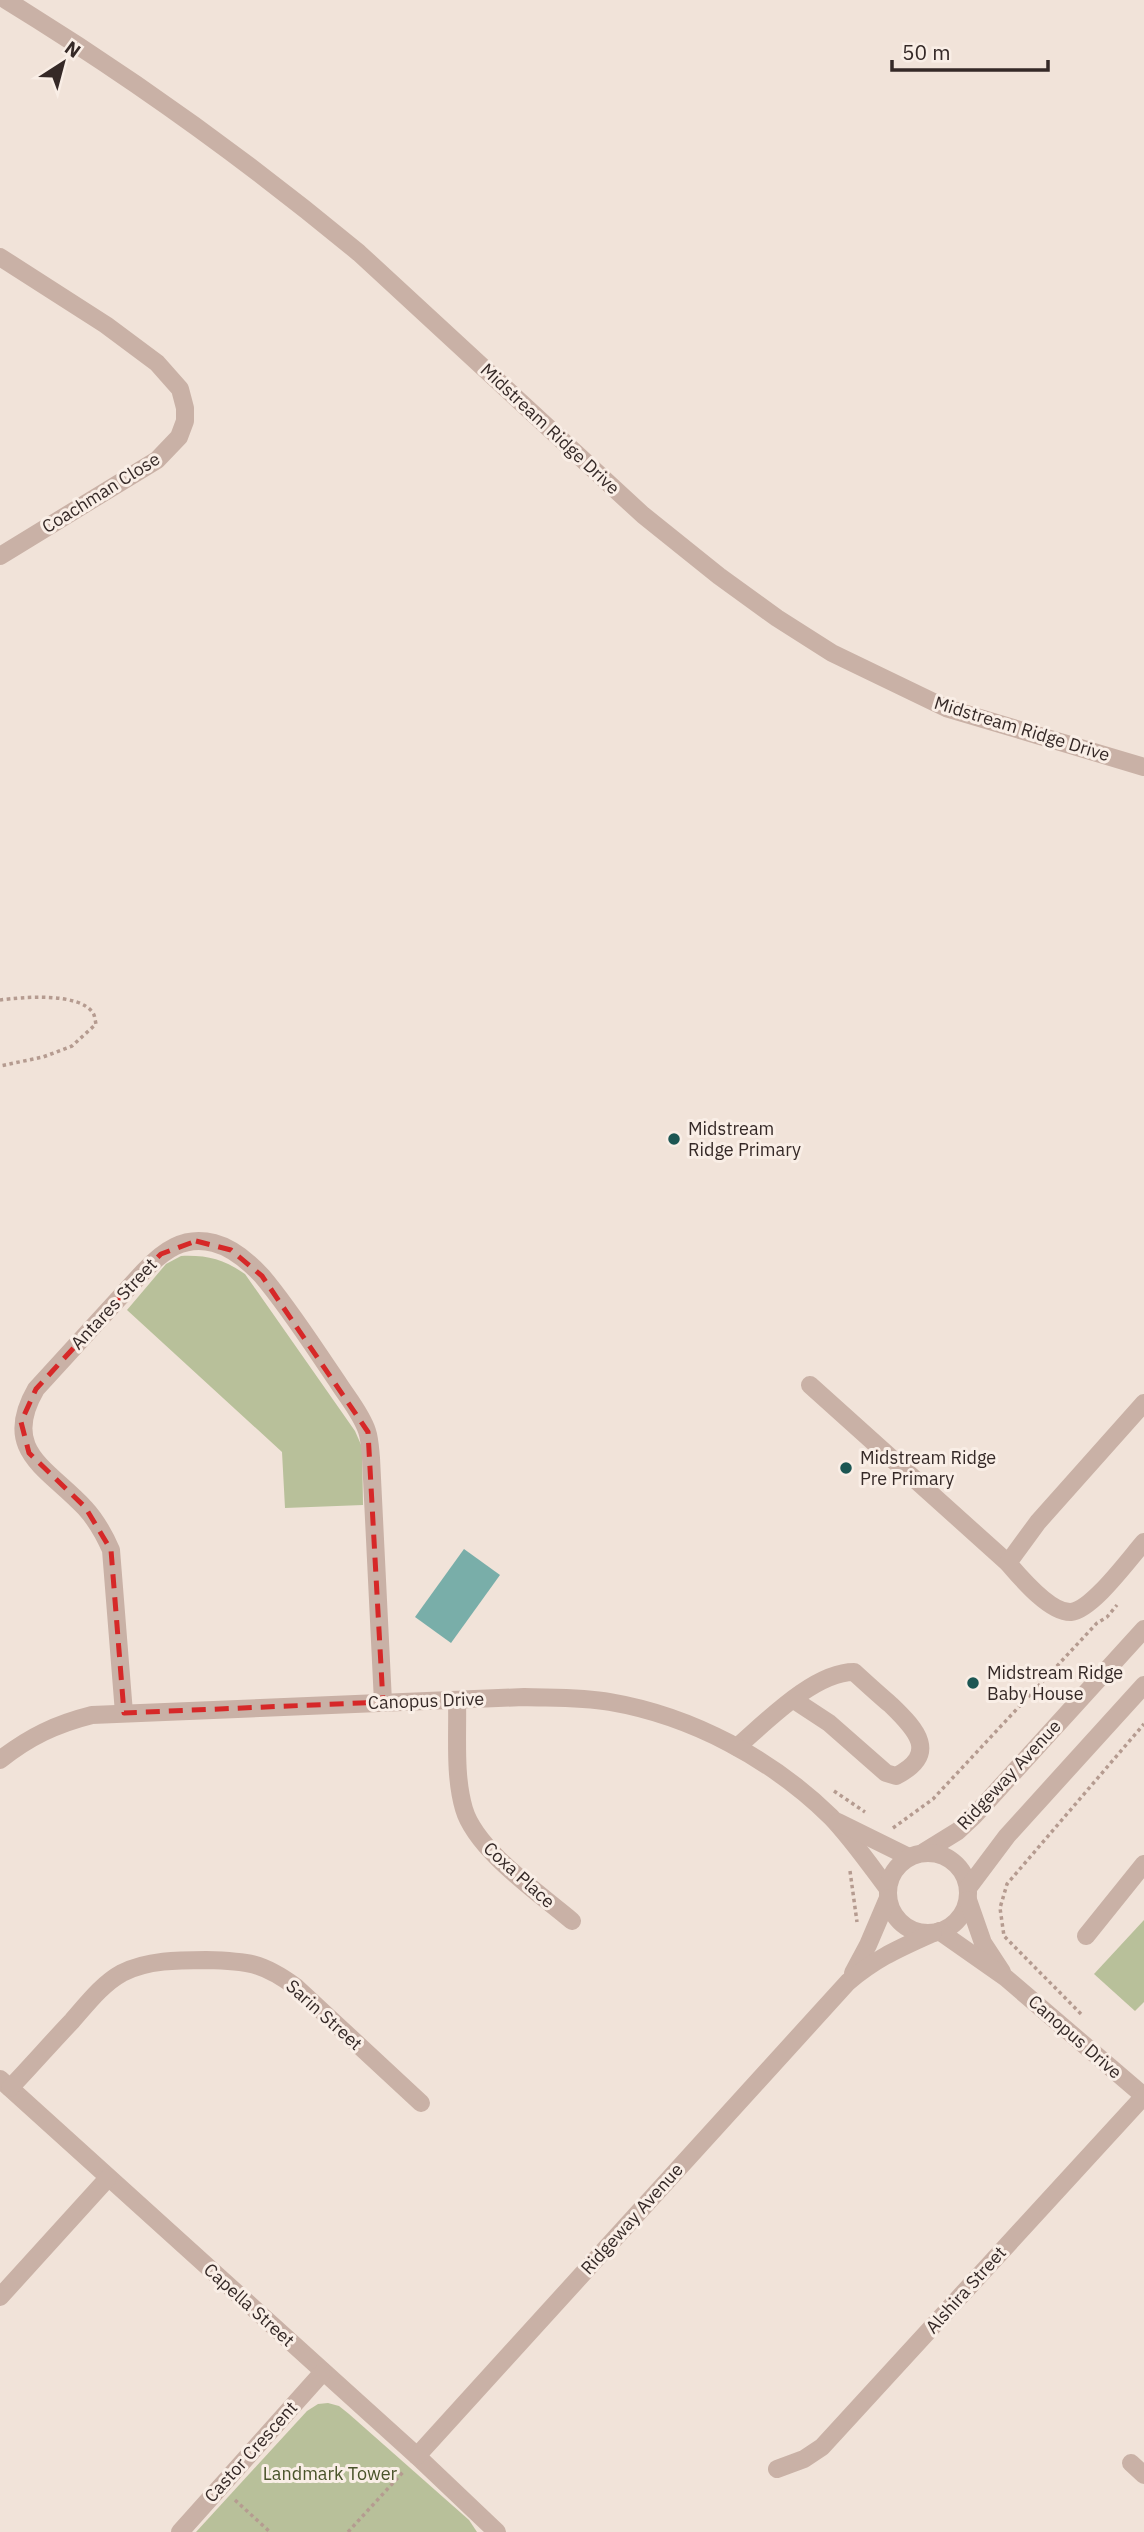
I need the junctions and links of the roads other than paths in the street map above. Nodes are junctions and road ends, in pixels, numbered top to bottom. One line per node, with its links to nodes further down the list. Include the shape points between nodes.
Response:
1 (6, 0): 4 (street, Midstream Ridge Drive, via 188,119 314,216 643,515 777,618 843,658 946,708)
2 (0, 257): 3 (street, Coachman Close, via 157,363 180,389 185,408 179,437 157,460)
3 (0, 556)
4 (1144, 767)
5 (810, 1385): 8 (street)
6 (1142, 1407): 8 (street, via 1038,1522)
7 (1144, 1542): 8 (street, via 1091,1602 1073,1612 1050,1604)
8 (1008, 1563)
9 (1144, 1629): 18 (street, Ridgeway Avenue, via 974,1816 958,1831)
10 (1144, 1685): 21 (street, via 1007,1836)
11 (457, 1700): 13 (street, Canopus Drive); 15 (street, Canopus Drive, via 610,1702 663,1715); 22 (street, Coxa Place, via 460,1786 470,1824 490,1850)
12 (793, 1700): 12 (street, via 831,1676 854,1672 913,1726 921,1751 917,1762 896,1776 886,1773 829,1723); 15 (street)
13 (383, 1702): 14 (street, Canopus Drive); 14 (street, Antares Street, via 368,1432 262,1276 231,1250 196,1241 179,1243 160,1254 36,1389 21,1422 29,1453 85,1507 102,1528 111,1550)
14 (124, 1713): 16 (street, Canopus Drive, via 92,1715 45,1730)
15 (737, 1747): 17 (street, Canopus Drive, via 767,1765)
16 (0, 1760)
17 (832, 1819): 18 (street, Canopus Drive); 20 (street, Canopus Drive)
18 (916, 1855): 20 (street, via 898,1865); 21 (street, via 937,1853 958,1865)
19 (1144, 1864): 24 (street)
20 (888, 1893): 23 (street, via 898,1920 908,1928); 26 (street, Ridgeway Avenue)
21 (968, 1894): 23 (street, via 956,1922); 25 (street, Canopus Drive, via 984,1943)
22 (572, 1921)
23 (936, 1932): 25 (street, Canopus Drive); 26 (street, Ridgeway Avenue, via 891,1951)
24 (1087, 1936)
25 (1006, 1978): 28 (street, Canopus Drive)
26 (848, 1982): 33 (street, Ridgeway Avenue)
27 (5, 2083): 29 (street, Sarin Street, via 122,1973 160,1962 242,1961 275,1972 296,1987); 30 (street, Capella Street)
28 (1144, 2096): 34 (street, Alshira Street, via 822,2447)
29 (421, 2103)
30 (108, 2178): 31 (street); 32 (street, Capella Street)
31 (0, 2297)
32 (323, 2372): 33 (street, Capella Street); 35 (street, Castor Crescent)
33 (417, 2456): 36 (street, Capella Street)
34 (777, 2469)
35 (180, 2532)
36 (497, 2532)

